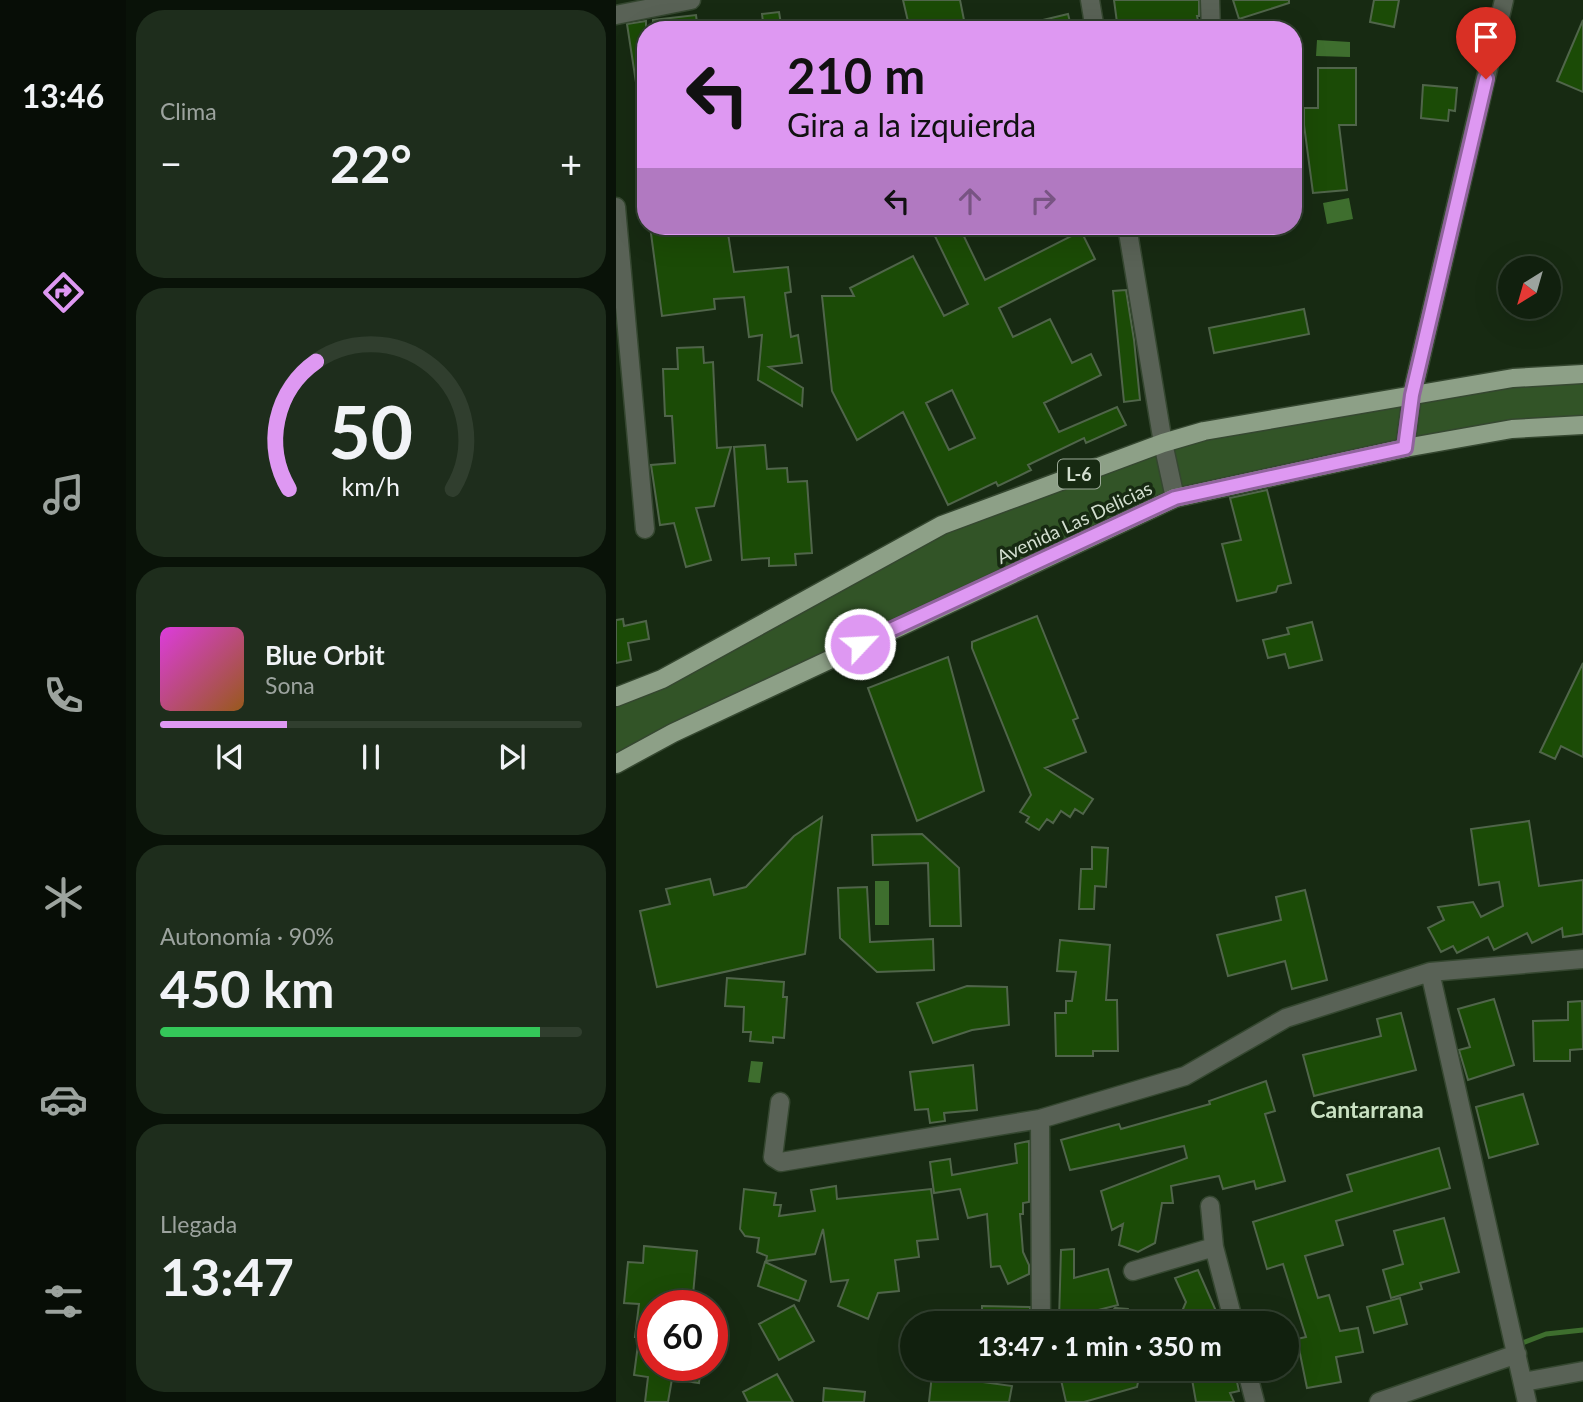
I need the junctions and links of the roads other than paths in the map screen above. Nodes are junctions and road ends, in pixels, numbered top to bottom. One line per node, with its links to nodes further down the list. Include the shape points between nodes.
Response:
1 (691, 0): 5 (street)
2 (1090, 0): 6 (street)
3 (1210, 0): 7 (street)
4 (1504, 0): 11 (street)
5 (616, 15)
6 (1094, 21)
7 (1211, 21)
8 (616, 207): 16 (street)
9 (1128, 235): 13 (street)
10 (1583, 374): 11 (main road, Avenida Las Delicias / L-6, via 1513,378)
11 (1412, 395): 13 (main road, Avenida Las Delicias / L-6, via 1203,431); 14 (street)
12 (1583, 425): 14 (main road, Avenida Las Delicias, via 1512,429)
13 (1163, 443): 15 (street); 17 (main road, Avenida Las Delicias / L-6, via 942,525 662,679)
14 (1405, 448): 15 (main road, Avenida Las Delicias)
15 (1175, 498): 18 (main road, Avenida Las Delicias, via 673,733)
16 (645, 529)
17 (616, 697)
18 (616, 764)
19 (1583, 959): 20 (street)
20 (1430, 972): 22 (street, via 1286,1018 1185,1076); 28 (street)
21 (780, 1102): 22 (street, via 773,1157 780,1162)
22 (1040, 1119): 26 (street)
23 (1210, 1206): 24 (street)
24 (1214, 1247): 25 (street); 27 (street)
25 (1133, 1271)
26 (1041, 1311)
27 (1231, 1311)
28 (1516, 1348): 31 (street); 33 (street)
29 (1583, 1371): 31 (street)
30 (1249, 1381): 32 (street)
31 (1524, 1382): 34 (street)
32 (1255, 1402)
33 (1379, 1402)
34 (1527, 1402)

